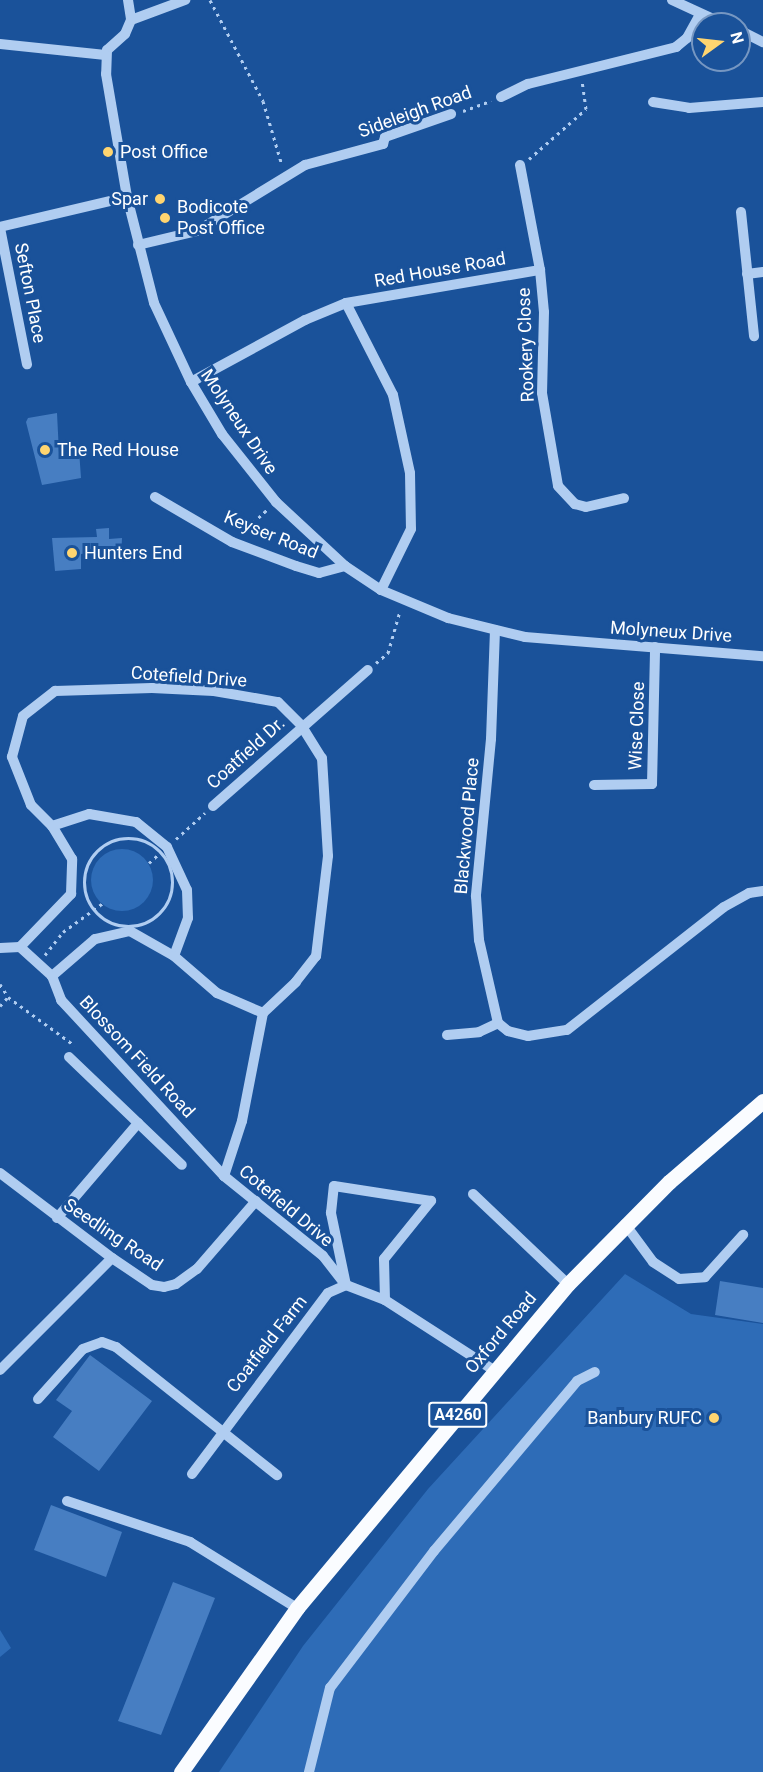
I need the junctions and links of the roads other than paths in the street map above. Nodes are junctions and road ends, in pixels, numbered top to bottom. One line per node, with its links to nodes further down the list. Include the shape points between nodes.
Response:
1 (128, 0): 5 (street)
2 (185, 0): 5 (street)
3 (672, 0): 4 (street)
4 (694, 12)
5 (131, 20): 8 (street, via 125,34 110,44)
6 (691, 31): 9 (street, Sideleigh Road, via 676,46 528,84)
7 (0, 44): 8 (street)
8 (105, 55): 14 (street, Molyneux Drive)
9 (501, 97)
10 (653, 102): 11 (street, via 689,108)
11 (763, 102)
12 (451, 114): 17 (street, Sideleigh Road, via 385,137 383,144 322,158 197,231)
13 (520, 165): 18 (street, Rookery Close)
14 (127, 197): 16 (street); 17 (street, Molyneux Drive)
15 (741, 212): 20 (street)
16 (0, 227): 23 (street, Sefton Place)
17 (138, 245): 24 (street, Molyneux Drive, via 154,303)
18 (540, 270): 21 (street, Red House Road); 26 (street, Rookery Close, via 544,312 542,393 558,486 575,504 586,507)
19 (763, 272): 20 (street)
20 (747, 274): 22 (street)
21 (346, 303): 24 (street, Red House Road, via 305,320); 28 (street, via 393,395 410,473 411,529)
22 (754, 336)
23 (27, 364)
24 (191, 382): 27 (street, Molyneux Drive, via 222,434 276,502)
25 (155, 497): 27 (street, Keyser Road, via 232,542 320,573)
26 (624, 498)
27 (345, 566): 28 (street, Molyneux Drive)
28 (381, 590): 29 (street, Molyneux Drive, via 448,618)
29 (495, 630): 30 (street, Molyneux Drive, via 525,637); 43 (street, Blackwood Place, via 491,740 476,896 479,940)
30 (655, 647): 31 (street, Molyneux Drive); 34 (street, Wise Close, via 652,784)
31 (763, 656)
32 (368, 670): 33 (street, Coatfield Dr.)
33 (302, 725): 35 (street, Coatfield Dr.); 36 (street, Cotefield Drive, via 278,702 214,691 55,691 23,716 12,757 31,805); 42 (street, Cotefield Drive, via 322,758 323,769 328,856 316,956 296,982)
34 (594, 785)
35 (213, 806)
36 (52, 826): 38 (street, Cotefield Drive, via 72,859 71,894); 40 (street, via 89,814 136,822 165,849 187,890 188,918)
37 (763, 891): 43 (street, via 749,893 724,907 567,1030 528,1036 508,1031)
38 (20, 947): 39 (street); 41 (street, Blossom Field Road)
39 (0, 948)
40 (174, 956): 41 (street, via 130,931 95,939); 42 (street, via 218,993)
41 (52, 976): 50 (street, Blossom Field Road, via 61,1000)
42 (263, 1013): 50 (street, Cotefield Drive, via 242,1120)
43 (498, 1023): 44 (street, via 479,1032)
44 (447, 1035)
45 (69, 1057): 47 (street)
46 (763, 1101): 54 (main road, Oxford Road / A4260)
47 (138, 1123): 48 (street); 53 (street)
48 (182, 1165)
49 (0, 1173): 53 (street, Seedling Road)
50 (224, 1176): 52 (street, Cotefield Drive)
51 (473, 1194): 57 (street)
52 (256, 1201): 56 (street, Seedling Road, via 197,1269 176,1284 152,1285); 58 (street, Cotefield Drive, via 323,1256)
53 (57, 1218): 56 (street, Seedling Road)
54 (625, 1224): 55 (street, via 653,1262 680,1279 705,1277); 57 (main road, Oxford Road / A4260)
55 (743, 1235)
56 (112, 1258): 60 (street)
57 (568, 1284): 61 (main road, Oxford Road / A4260)
58 (346, 1285): 59 (street); 59 (street, via 331,1213 334,1186 431,1201 384,1258); 64 (street, Coatfield Farm, via 328,1293)
59 (385, 1300): 61 (street)
60 (0, 1370)
61 (495, 1371): 68 (main road, Oxford Road / A4260)
62 (595, 1371): 70 (street, via 577,1381 434,1551 330,1688)
63 (38, 1399): 64 (street, via 83,1349 102,1342 116,1347)
64 (221, 1431): 65 (street, Coatfield Farm); 66 (street)
65 (192, 1474)
66 (278, 1475)
67 (67, 1501): 68 (street, via 190,1542)
68 (297, 1608): 69 (main road, Oxford Road / A4260)
69 (185, 1766)
70 (309, 1772)

